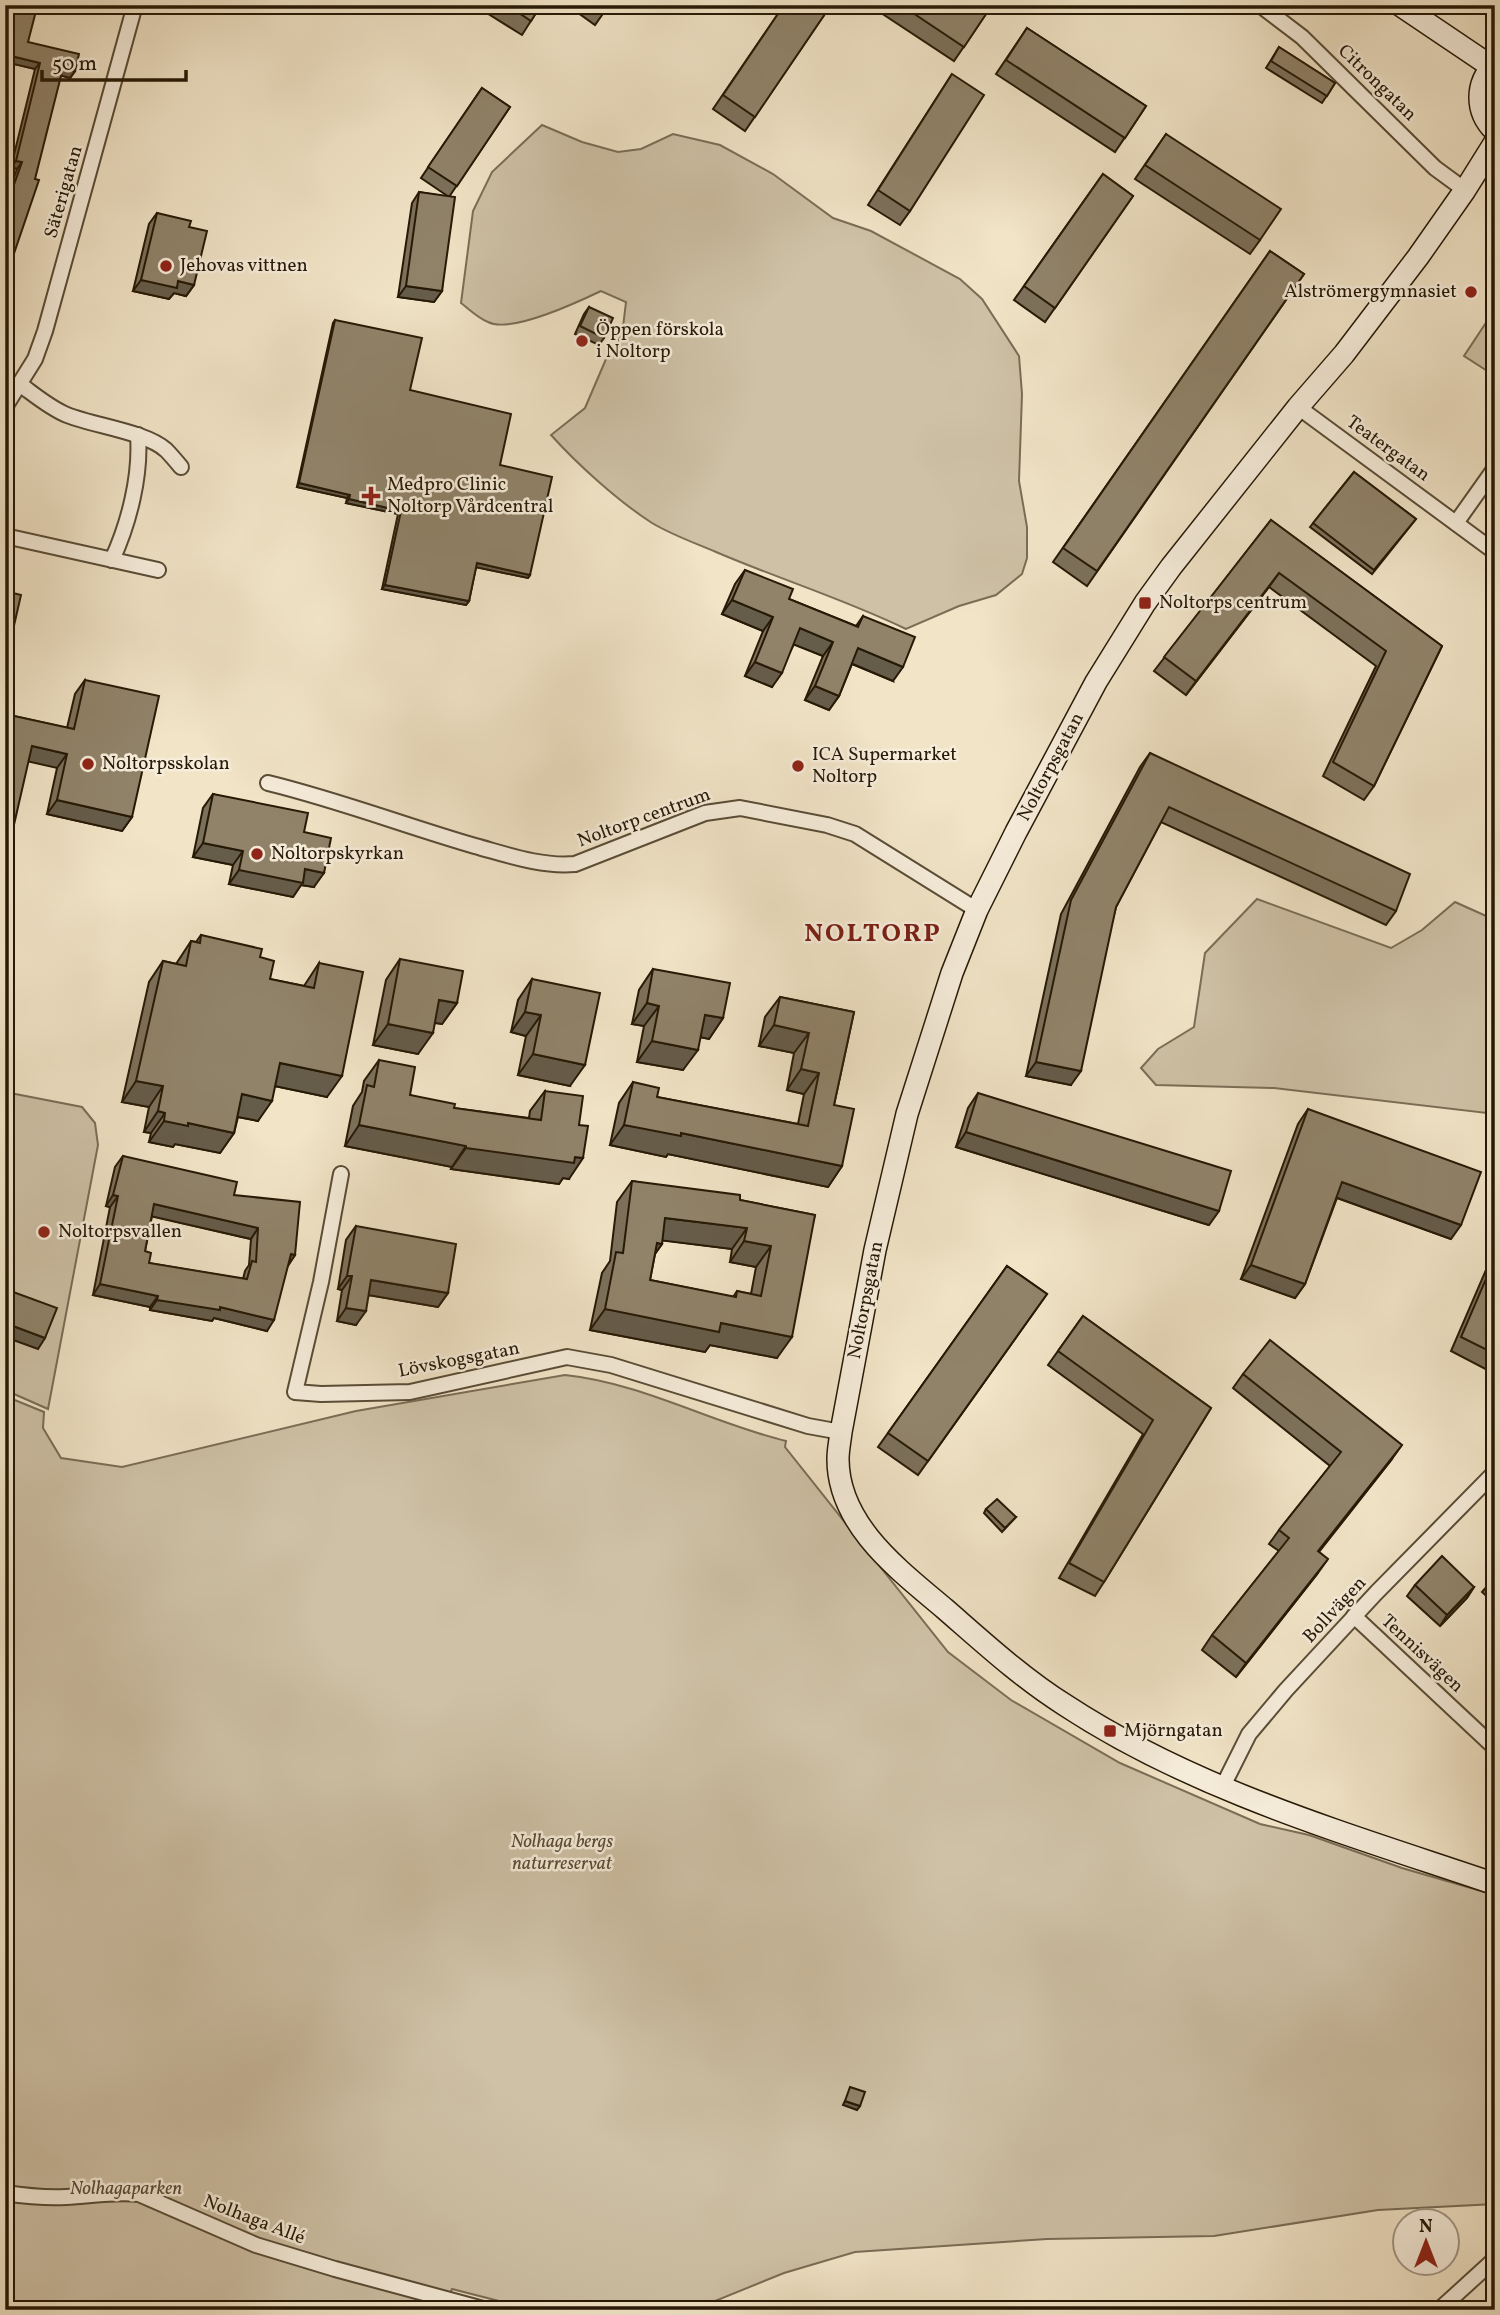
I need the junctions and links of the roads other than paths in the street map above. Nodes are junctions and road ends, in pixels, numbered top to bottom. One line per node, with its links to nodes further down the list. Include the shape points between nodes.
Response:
1 (1260, 5): 7 (street, Citrongatan, via 1301,37 1435,168)
2 (1401, 5): 4 (street)
3 (133, 6): 8 (street, Säterigatan, via 45,331)
4 (1493, 65): 5 (street, via 1482,83 1480,102)
5 (1495, 131)
6 (1495, 142): 7 (street, Noltorpsgatan)
7 (1465, 190): 10 (street, Noltorpsgatan, via 1344,354)
8 (21, 385): 9 (street, Säterigatan); 11 (street, via 65,414)
9 (5, 407)
10 (1298, 407): 14 (street, Teatergatan); 20 (street, Noltorpsgatan, via 1145,604 1096,682)
11 (138, 435): 12 (street, via 164,449); 17 (street, via 139,458 122,537)
12 (181, 467)
13 (1495, 468): 14 (street)
14 (1456, 523): 16 (street, Teatergatan)
15 (5, 536): 17 (street)
16 (1495, 552)
17 (112, 560): 18 (street)
18 (158, 570)
19 (268, 783): 20 (street, Noltorp centrum, via 407,827 558,865 575,864 705,813 740,808 855,834)
20 (977, 910): 22 (street, Noltorpsgatan, via 907,1114 875,1250)
21 (341, 1174): 22 (street, Lövskogsgatan, via 295,1392 410,1392 567,1357 611,1365)
22 (841, 1432): 26 (street, Noltorpsgatan, via 838,1459 849,1508 892,1564 1065,1706)
23 (1495, 1472): 24 (street, Bollvägen)
24 (1354, 1616): 25 (street, Tennisvägen); 26 (street, Bollvägen, via 1249,1734)
25 (1495, 1748)
26 (1222, 1788): 27 (street)
27 (1495, 1884)
28 (5, 2193): 30 (street, Nolhaga Allé, via 30,2197 139,2194 256,2245)
29 (1495, 2259): 31 (street)
30 (487, 2310)
31 (1439, 2310)

